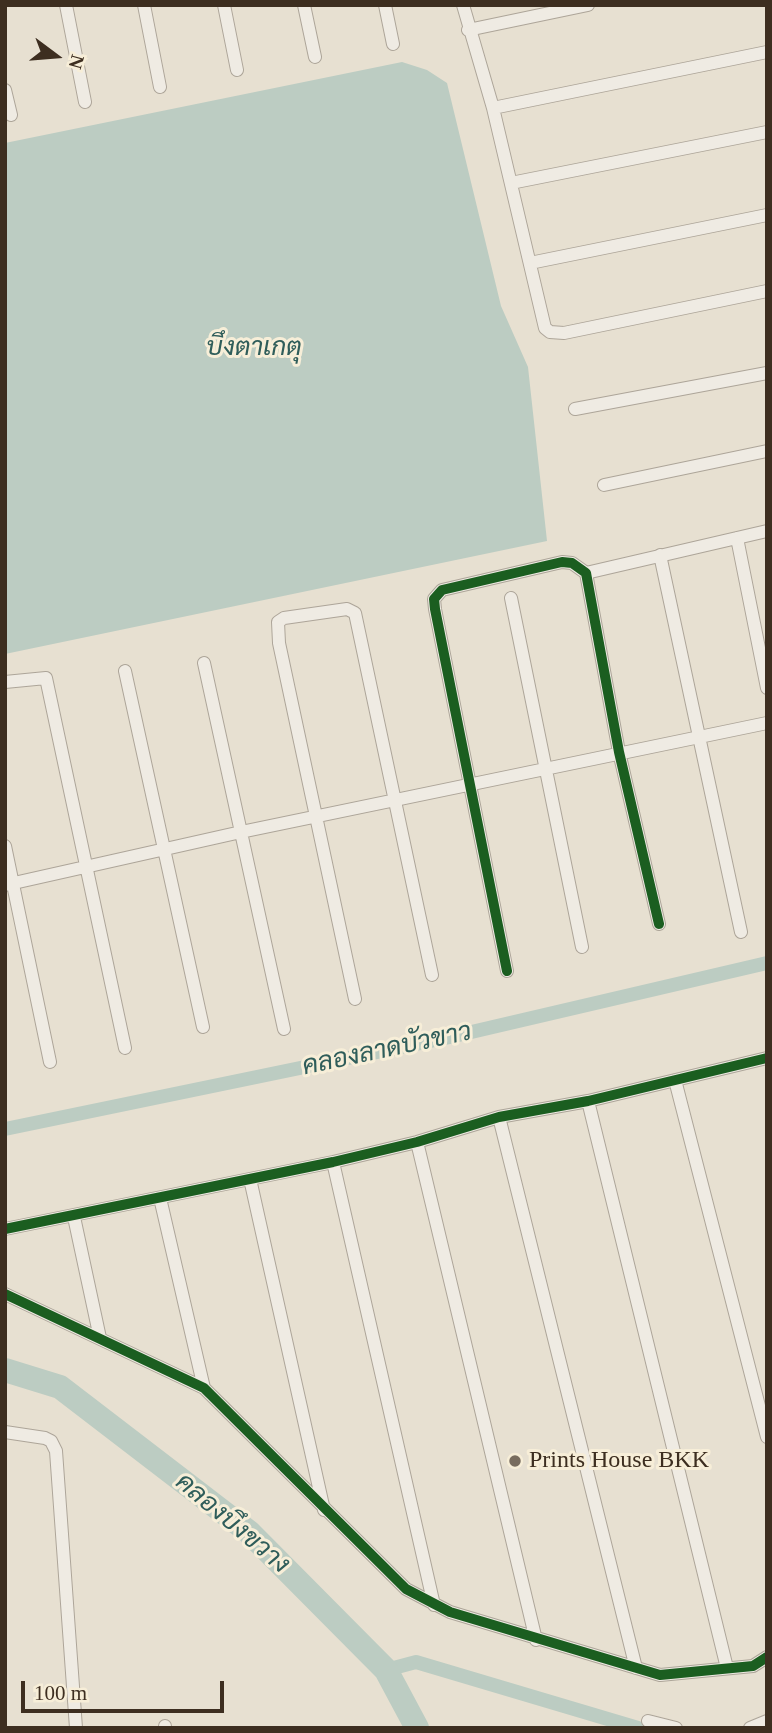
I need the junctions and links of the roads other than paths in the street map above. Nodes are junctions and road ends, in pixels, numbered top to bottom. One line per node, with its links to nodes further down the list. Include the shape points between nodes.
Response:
1 (66, 5): 16 (street)
2 (144, 5): 14 (street)
3 (224, 5): 13 (street)
4 (304, 5): 12 (street)
5 (385, 5): 10 (street)
6 (463, 5): 9 (street)
7 (588, 5): 8 (street)
8 (543, 10): 9 (street)
9 (468, 30): 17 (street)
10 (393, 44)
11 (767, 52): 17 (street)
12 (315, 57)
13 (237, 70)
14 (160, 87)
15 (5, 90): 18 (street)
16 (85, 102)
17 (493, 108): 20 (street)
18 (11, 115)
19 (767, 132): 20 (street)
20 (511, 183): 22 (street)
21 (767, 215): 22 (street)
22 (530, 263): 23 (street, via 540,316 545,328 557,334)
23 (767, 291)
24 (767, 373): 25 (street)
25 (575, 409)
26 (767, 451): 27 (street)
27 (604, 485)
28 (767, 531): 29 (street)
29 (737, 538): 30 (street); 36 (street)
30 (660, 555): 31 (street); 38 (street)
31 (586, 573): 39 (street); 41 (street, via 562,562 436,594 435,609)
32 (511, 598): 40 (street)
33 (204, 663): 44 (street)
34 (125, 671): 46 (street)
35 (5, 682): 47 (street, via 46,678)
36 (767, 688)
37 (767, 723): 38 (street)
38 (700, 737): 39 (street); 50 (street)
39 (619, 752): 40 (street); 49 (street)
40 (547, 769): 41 (street); 51 (street)
41 (471, 785): 42 (street); 52 (street)
42 (394, 800): 43 (street); 43 (street, via 355,613 347,609 284,618 278,622 279,643); 53 (street)
43 (318, 816): 44 (street); 54 (street)
44 (241, 832): 46 (street); 56 (street)
45 (5, 846): 48 (street)
46 (164, 850): 47 (street); 55 (street)
47 (88, 867): 48 (street); 57 (street)
48 (9, 884): 59 (street)
49 (659, 924)
50 (741, 932)
51 (582, 947)
52 (507, 971)
53 (432, 975)
54 (355, 999)
55 (203, 1027)
56 (284, 1029)
57 (125, 1048)
58 (766, 1061): 60 (street)
59 (50, 1062)
60 (675, 1080): 61 (street); 73 (street)
61 (588, 1101): 62 (street); 79 (street)
62 (499, 1116): 63 (street); 78 (street)
63 (417, 1142): 64 (street); 76 (street)
64 (333, 1162): 65 (street); 75 (street)
65 (250, 1179): 66 (street); 74 (street)
66 (160, 1198): 67 (street); 71 (street)
67 (74, 1216): 68 (street); 70 (street)
68 (5, 1229)
69 (5, 1294): 70 (street)
70 (100, 1338): 71 (street)
71 (204, 1388): 74 (street)
72 (5, 1432): 82 (street, via 45,1438 56,1451)
73 (767, 1437)
74 (324, 1510): 75 (street, via 406,1589)
75 (434, 1605): 76 (street)
76 (536, 1640): 78 (street)
77 (767, 1657): 79 (street, via 753,1666)
78 (636, 1668): 79 (street, via 675,1675)
79 (727, 1668)
80 (648, 1721): 83 (street)
81 (767, 1721): 84 (street)
82 (76, 1728)
83 (676, 1728)
84 (750, 1728)

